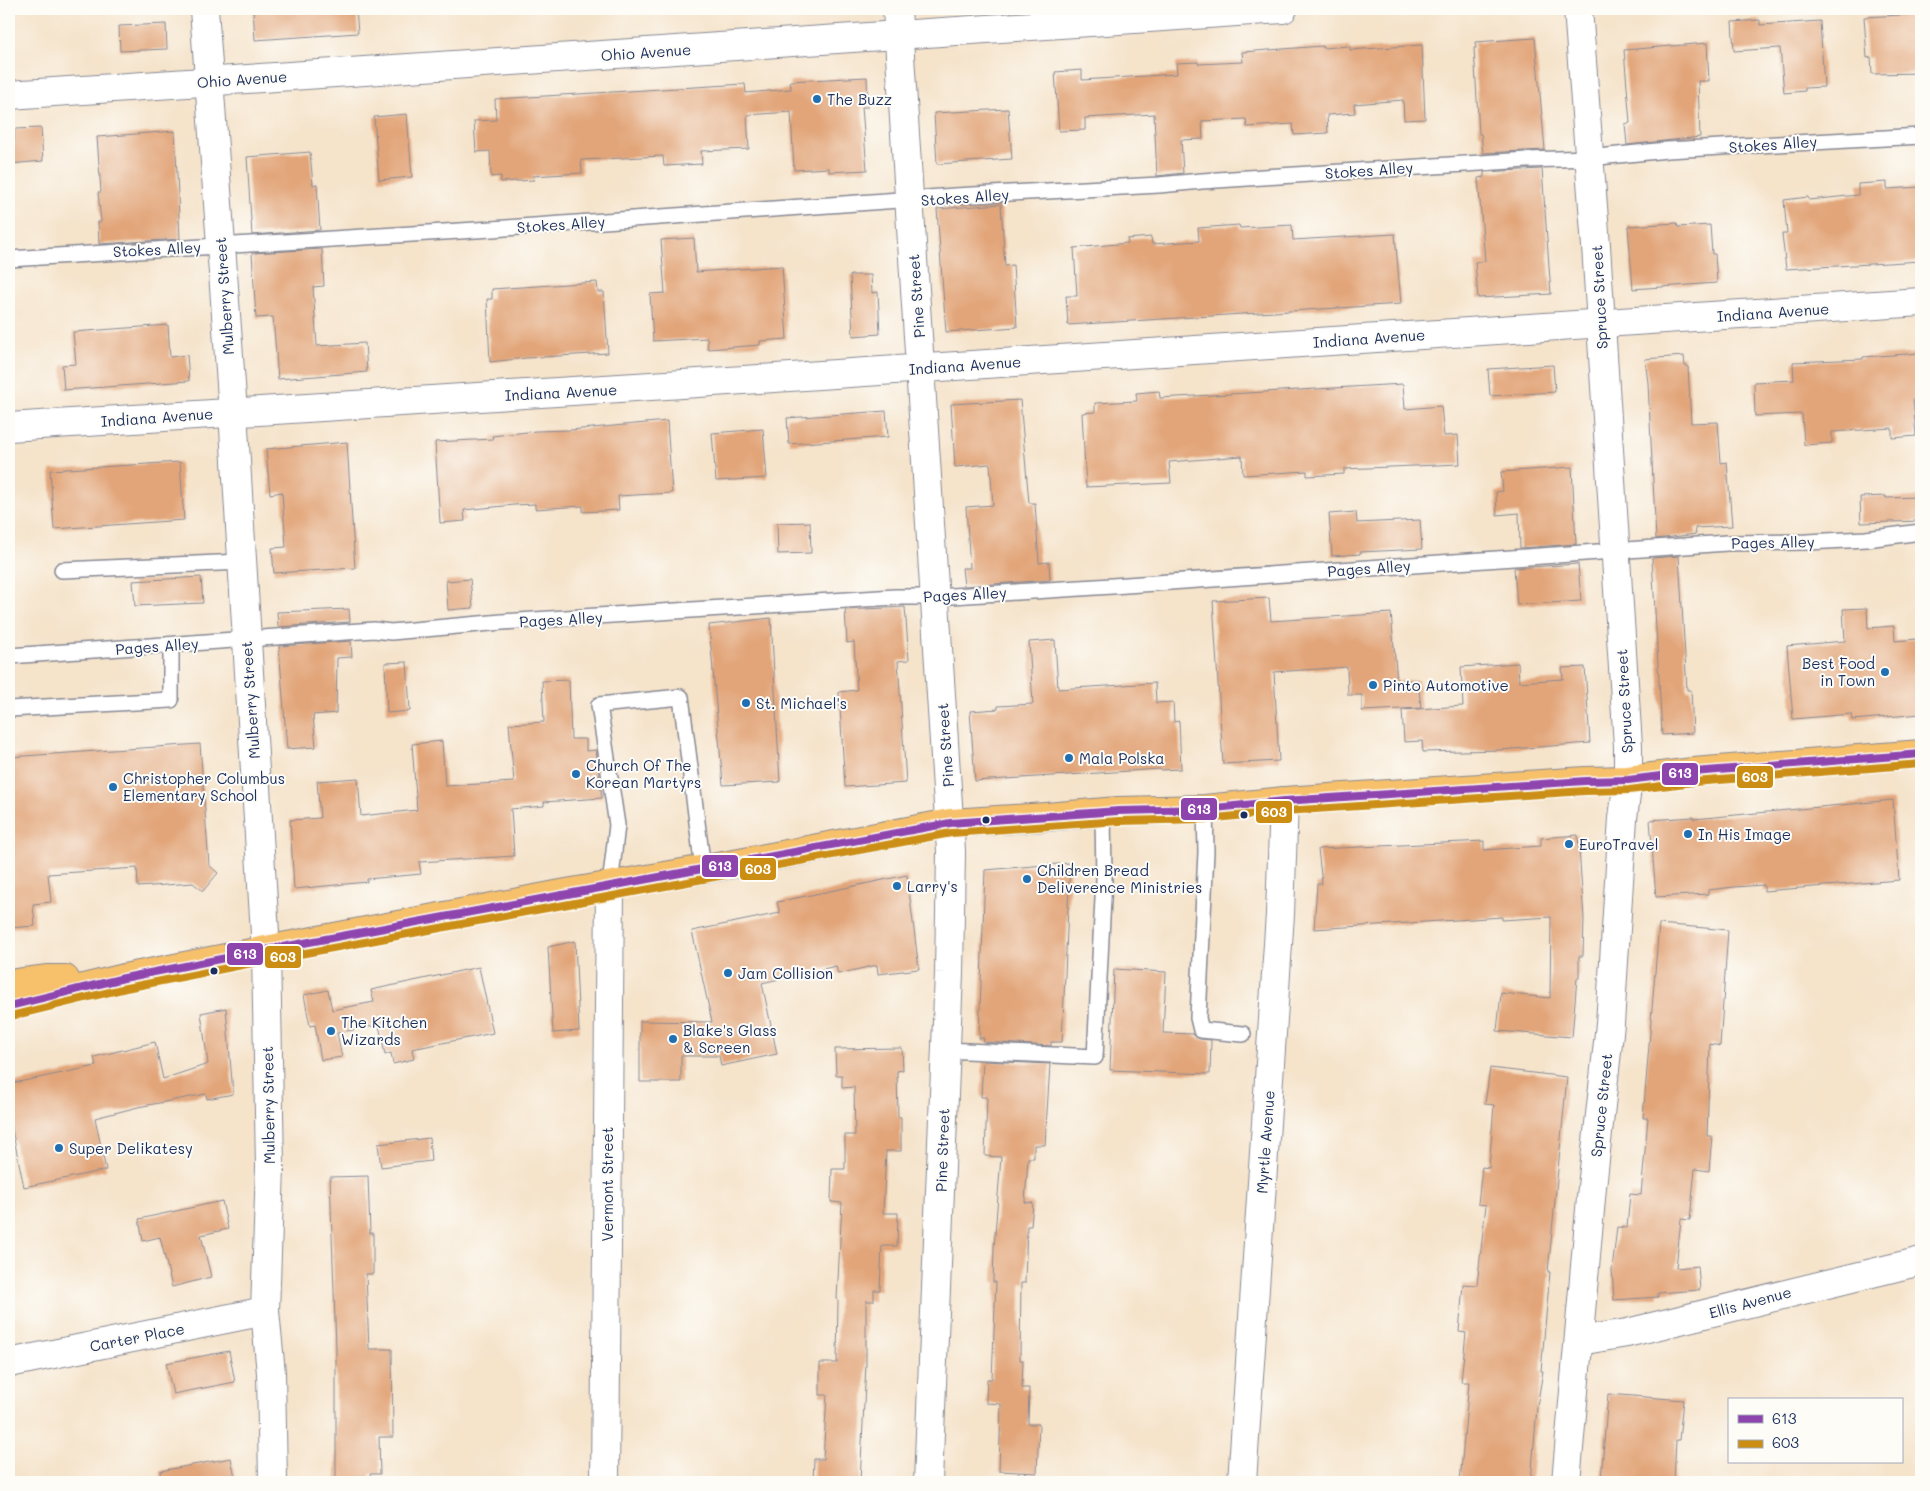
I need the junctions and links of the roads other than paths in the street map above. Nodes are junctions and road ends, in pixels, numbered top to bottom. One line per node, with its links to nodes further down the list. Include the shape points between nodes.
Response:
1 (204, 9): 5 (street, Mulberry Street)
2 (1283, 9): 4 (street, Ohio Avenue)
3 (1578, 9): 8 (street, Spruce Street)
4 (898, 21): 5 (street, Ohio Avenue, via 519,61); 9 (street, Pine Street)
5 (210, 80): 6 (street, Ohio Avenue); 10 (street, Mulberry Street)
6 (9, 95)
7 (1921, 136): 8 (lane, Stokes Alley, via 1666,150)
8 (1588, 158): 9 (lane, Stokes Alley); 13 (street, Spruce Street)
9 (910, 201): 10 (lane, Stokes Alley); 14 (street, Pine Street)
10 (221, 246): 11 (lane, Stokes Alley); 15 (street, Mulberry Street)
11 (9, 259)
12 (1921, 302): 13 (street, Indiana Avenue)
13 (1600, 323): 14 (street, Indiana Avenue); 18 (street, Spruce Street)
14 (921, 368): 15 (street, Indiana Avenue); 21 (street, Pine Street)
15 (232, 412): 16 (street, Indiana Avenue); 19 (street, Mulberry Street)
16 (9, 426)
17 (1921, 532): 18 (lane, Pages Alley, via 1866,539 1727,543)
18 (1615, 551): 21 (lane, Pages Alley); 27 (street, Spruce Street)
19 (242, 562): 20 (lane); 22 (street, Mulberry Street)
20 (62, 570)
21 (936, 597): 22 (lane, Pages Alley, via 895,597); 31 (street, Pine Street)
22 (246, 640): 23 (lane, Pages Alley); 34 (street, Mulberry Street)
23 (171, 645): 24 (lane, Pages Alley); 25 (lane, via 171,700)
24 (9, 656)
25 (9, 709)
26 (1921, 754): 27 (main road)
27 (1628, 780): 28 (main road); 42 (street, Spruce Street, via 1622,818 1610,1024)
28 (1284, 801): 29 (main road); 47 (street, Myrtle Avenue, via 1280,914)
29 (1205, 809): 30 (main road); 38 (lane, via 1200,1030)
30 (1103, 812): 31 (main road); 39 (lane, via 1104,879 1095,1057)
31 (950, 823): 32 (main road); 39 (street, Pine Street)
32 (704, 869): 33 (main road); 33 (lane, via 681,697 599,705 617,825)
33 (610, 886): 34 (main road); 45 (street, Vermont Street)
34 (266, 950): 35 (main road); 41 (street, Mulberry Street, via 270,1167)
35 (124, 978): 36 (main road, via 48,979); 37 (main road)
36 (9, 984)
37 (9, 1006)
38 (1243, 1034)
39 (946, 1050): 46 (street, Pine Street)
40 (1921, 1261): 42 (street, Ellis Avenue)
41 (265, 1311): 43 (street, Carter Place); 44 (street, Mulberry Street, via 271,1373)
42 (1579, 1341): 48 (street, Spruce Street)
43 (9, 1363)
44 (273, 1482)
45 (605, 1482)
46 (928, 1482)
47 (1242, 1482)
48 (1566, 1482)

